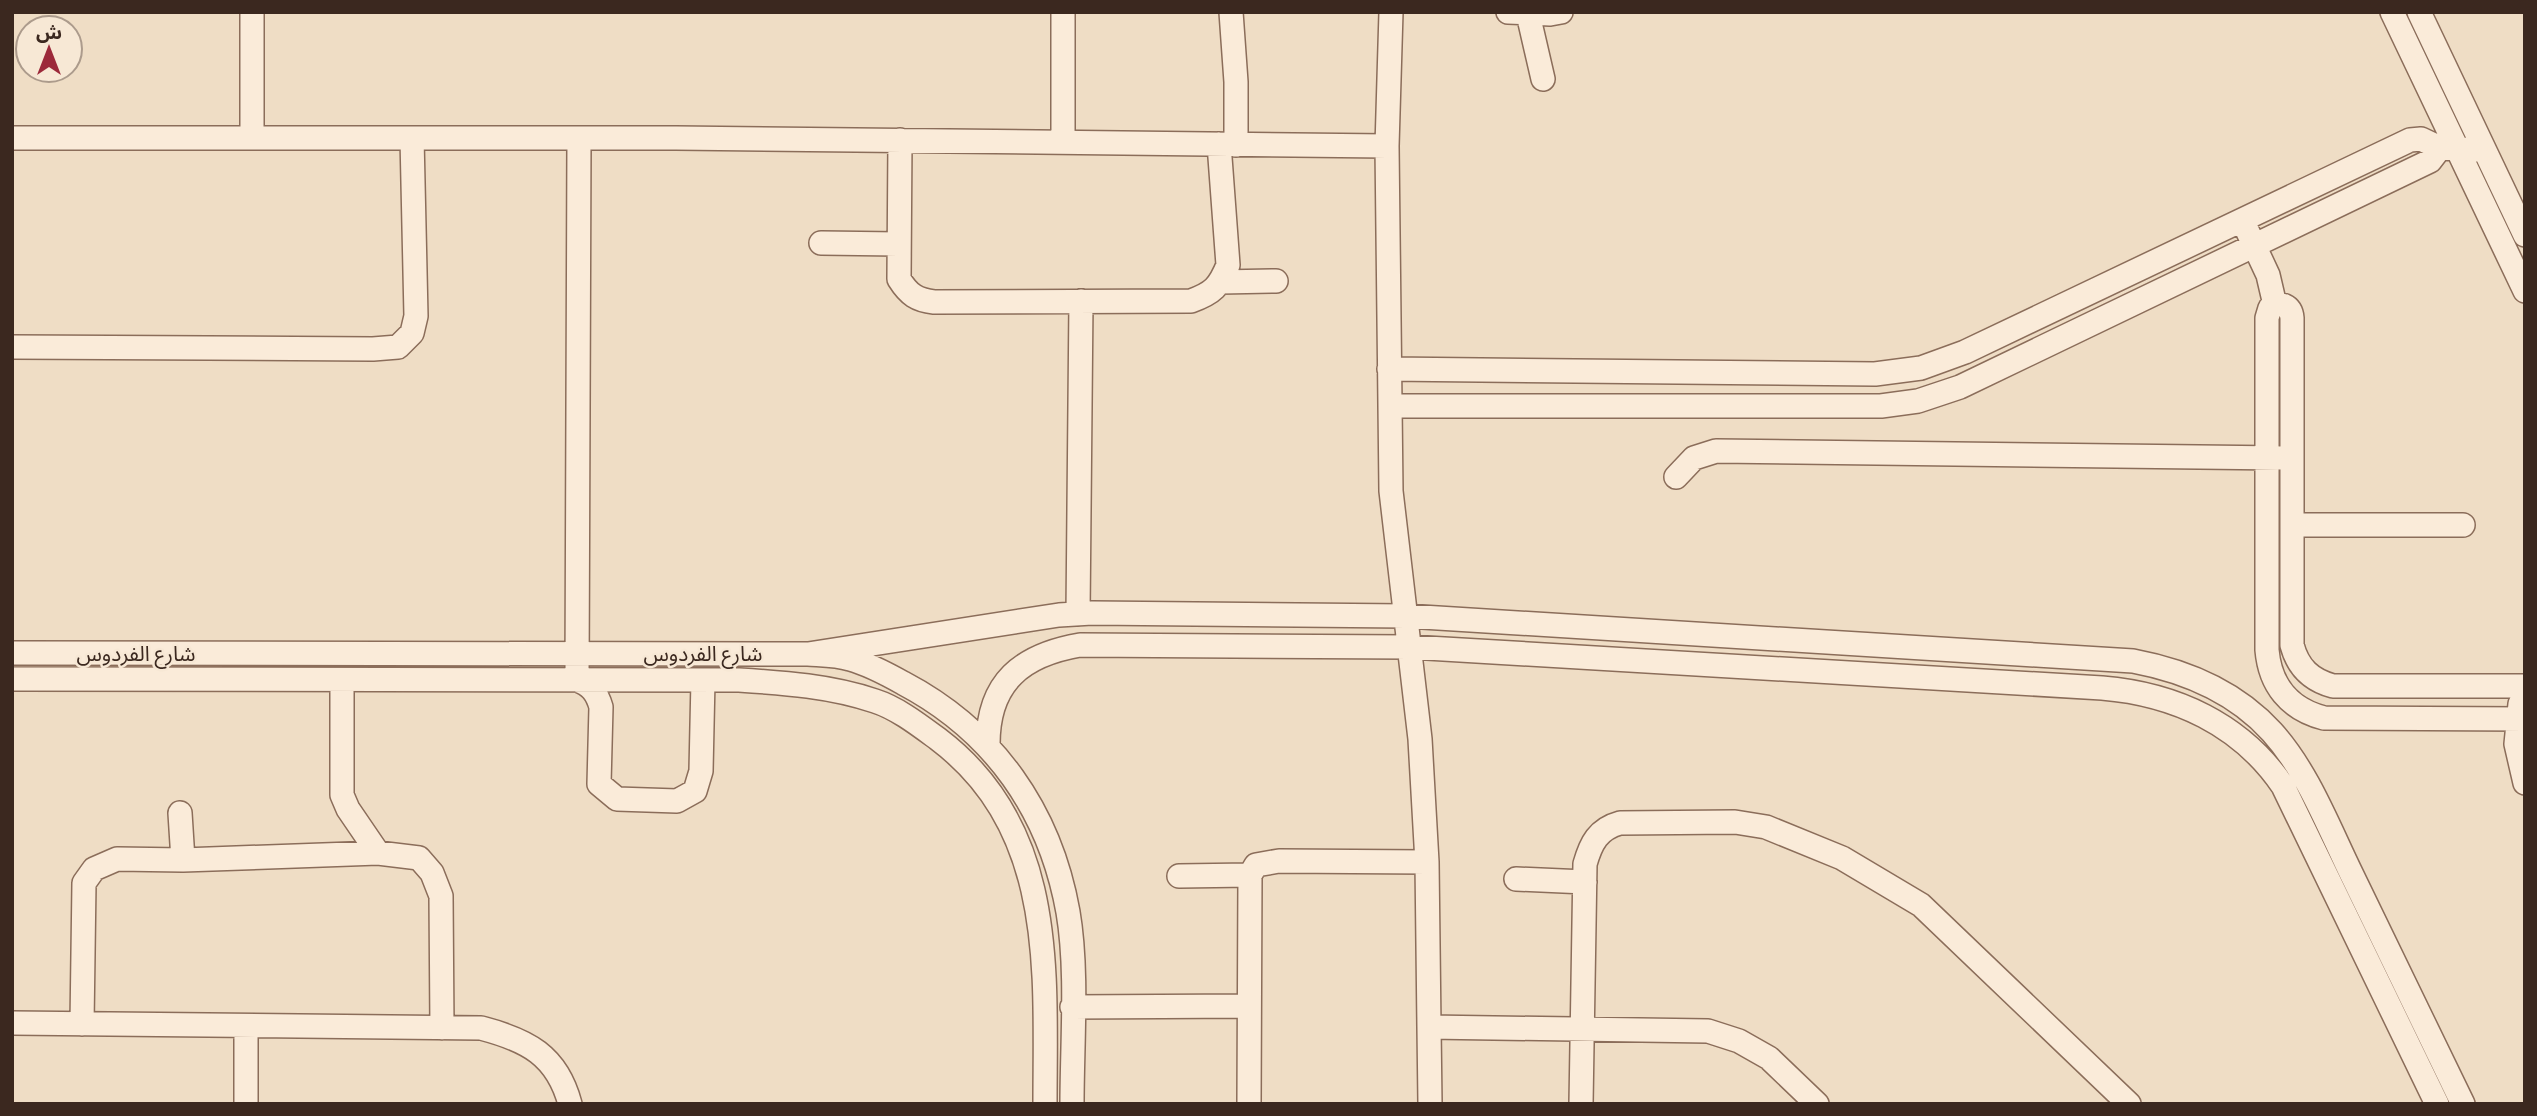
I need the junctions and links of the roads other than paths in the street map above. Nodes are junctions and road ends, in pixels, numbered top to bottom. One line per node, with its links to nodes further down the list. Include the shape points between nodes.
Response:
1 (252, 12): 11 (street)
2 (1063, 12): 15 (street)
3 (1231, 12): 16 (street, via 1236,82)
4 (1391, 12): 17 (street)
5 (1562, 12): 8 (street)
6 (2392, 12): 18 (street)
7 (2418, 12): 19 (street)
8 (1518, 13): 9 (street)
9 (1543, 79)
10 (12, 138): 11 (street)
11 (252, 138): 12 (street)
12 (412, 138): 13 (street); 30 (street, via 416,316 412,333 398,347)
13 (579, 138): 14 (street); 42 (street)
14 (900, 141): 15 (street); 23 (street)
15 (1063, 142): 16 (street)
16 (1228, 144): 17 (street); 26 (street, via 1228,265)
17 (1387, 146): 31 (street)
18 (2448, 148): 19 (street); 20 (street, via 2410,140); 24 (street, via 2430,161); 27 (street)
19 (2483, 149): 21 (street)
20 (2243, 221): 24 (street); 31 (street, via 1944,362 1898,373)
21 (2525, 235)
22 (821, 243): 23 (street)
23 (898, 244): 28 (street, via 900,279 907,292 920,300)
24 (2254, 244): 29 (street); 32 (street, via 1960,387 1918,401 1881,405)
25 (1276, 281): 26 (street)
26 (1221, 282): 28 (street, via 1208,295 1191,301)
27 (2525, 290)
28 (1082, 302): 38 (street)
29 (2275, 305): 33 (street, via 2267,312); 34 (street, via 2285,306 2291,313)
30 (12, 348)
31 (1390, 369): 32 (street)
32 (1390, 405): 39 (street, via 1391,491)
33 (2267, 457): 34 (street); 35 (street, via 1716,451 1694,458); 49 (street, via 2267,650 2272,677 2287,700 2324,718)
34 (2292, 458): 36 (street)
35 (1676, 478)
36 (2292, 525): 37 (street); 48 (street, via 2292,645 2299,664 2314,679 2343,687)
37 (2463, 525)
38 (1078, 614): 39 (street); 43 (street)
39 (1406, 616): 40 (street); 78 (street, via 2133,661 2194,677 2248,709 2291,755)
40 (1410, 648): 50 (street, via 1080,645 1058,649 1027,662 1004,685 990,713); 55 (street); 77 (street, via 2102,688 2149,694 2194,710 2253,750 2283,786)
41 (12, 653): 42 (street, شارع الفردوس)
42 (577, 653): 43 (street, شارع الفردوس); 46 (street)
43 (808, 654): 50 (street, شارع الفردوس, via 849,659 885,673 922,693)
44 (12, 679): 45 (street, شارع الفردوس)
45 (342, 680): 46 (street, شارع الفردوس); 53 (street, via 342,795)
46 (577, 680): 47 (street, شارع الفردوس); 47 (street, via 592,688 601,707 599,784 617,799 677,801 695,791 701,771)
47 (704, 680): 70 (street, شارع الفردوس, via 792,684 877,701 956,752 986,785 1011,826 1030,873 1041,920)
48 (2525, 688): 49 (street)
49 (2521, 719): 51 (street, via 2516,744)
50 (988, 744): 61 (street, شارع الفردوس, via 1035,811 1056,862 1068,914)
51 (2525, 783)
52 (180, 813): 54 (street)
53 (378, 853): 54 (street); 66 (street, via 419,858 432,873 441,897)
54 (183, 860): 63 (street, via 117,859 94,869 84,883)
55 (1427, 862): 56 (street, via 1267,862 1256,865); 65 (street)
56 (1250, 875): 57 (street); 60 (street)
57 (1179, 876)
58 (1516, 879): 59 (street)
59 (1585, 882): 67 (street); 76 (street, via 1591,843 1606,827 1620,823 1735,822 1800,840 1842,858 1921,905)
60 (1250, 1006): 61 (street); 72 (street)
61 (1072, 1007): 71 (street, شارع الفردوس)
62 (12, 1023): 63 (street)
63 (82, 1024): 64 (street)
64 (246, 1026): 66 (street); 68 (street)
65 (1429, 1027): 67 (street); 73 (street)
66 (442, 1028): 69 (street, via 481,1028 513,1037 552,1065)
67 (1583, 1028): 74 (street); 75 (street, via 1708,1031 1739,1041 1769,1058)
68 (246, 1104)
69 (570, 1104)
70 (1045, 1104)
71 (1072, 1104)
72 (1249, 1104)
73 (1430, 1104)
74 (1581, 1104)
75 (1818, 1104)
76 (2129, 1104)
77 (2437, 1104)
78 (2463, 1104)

